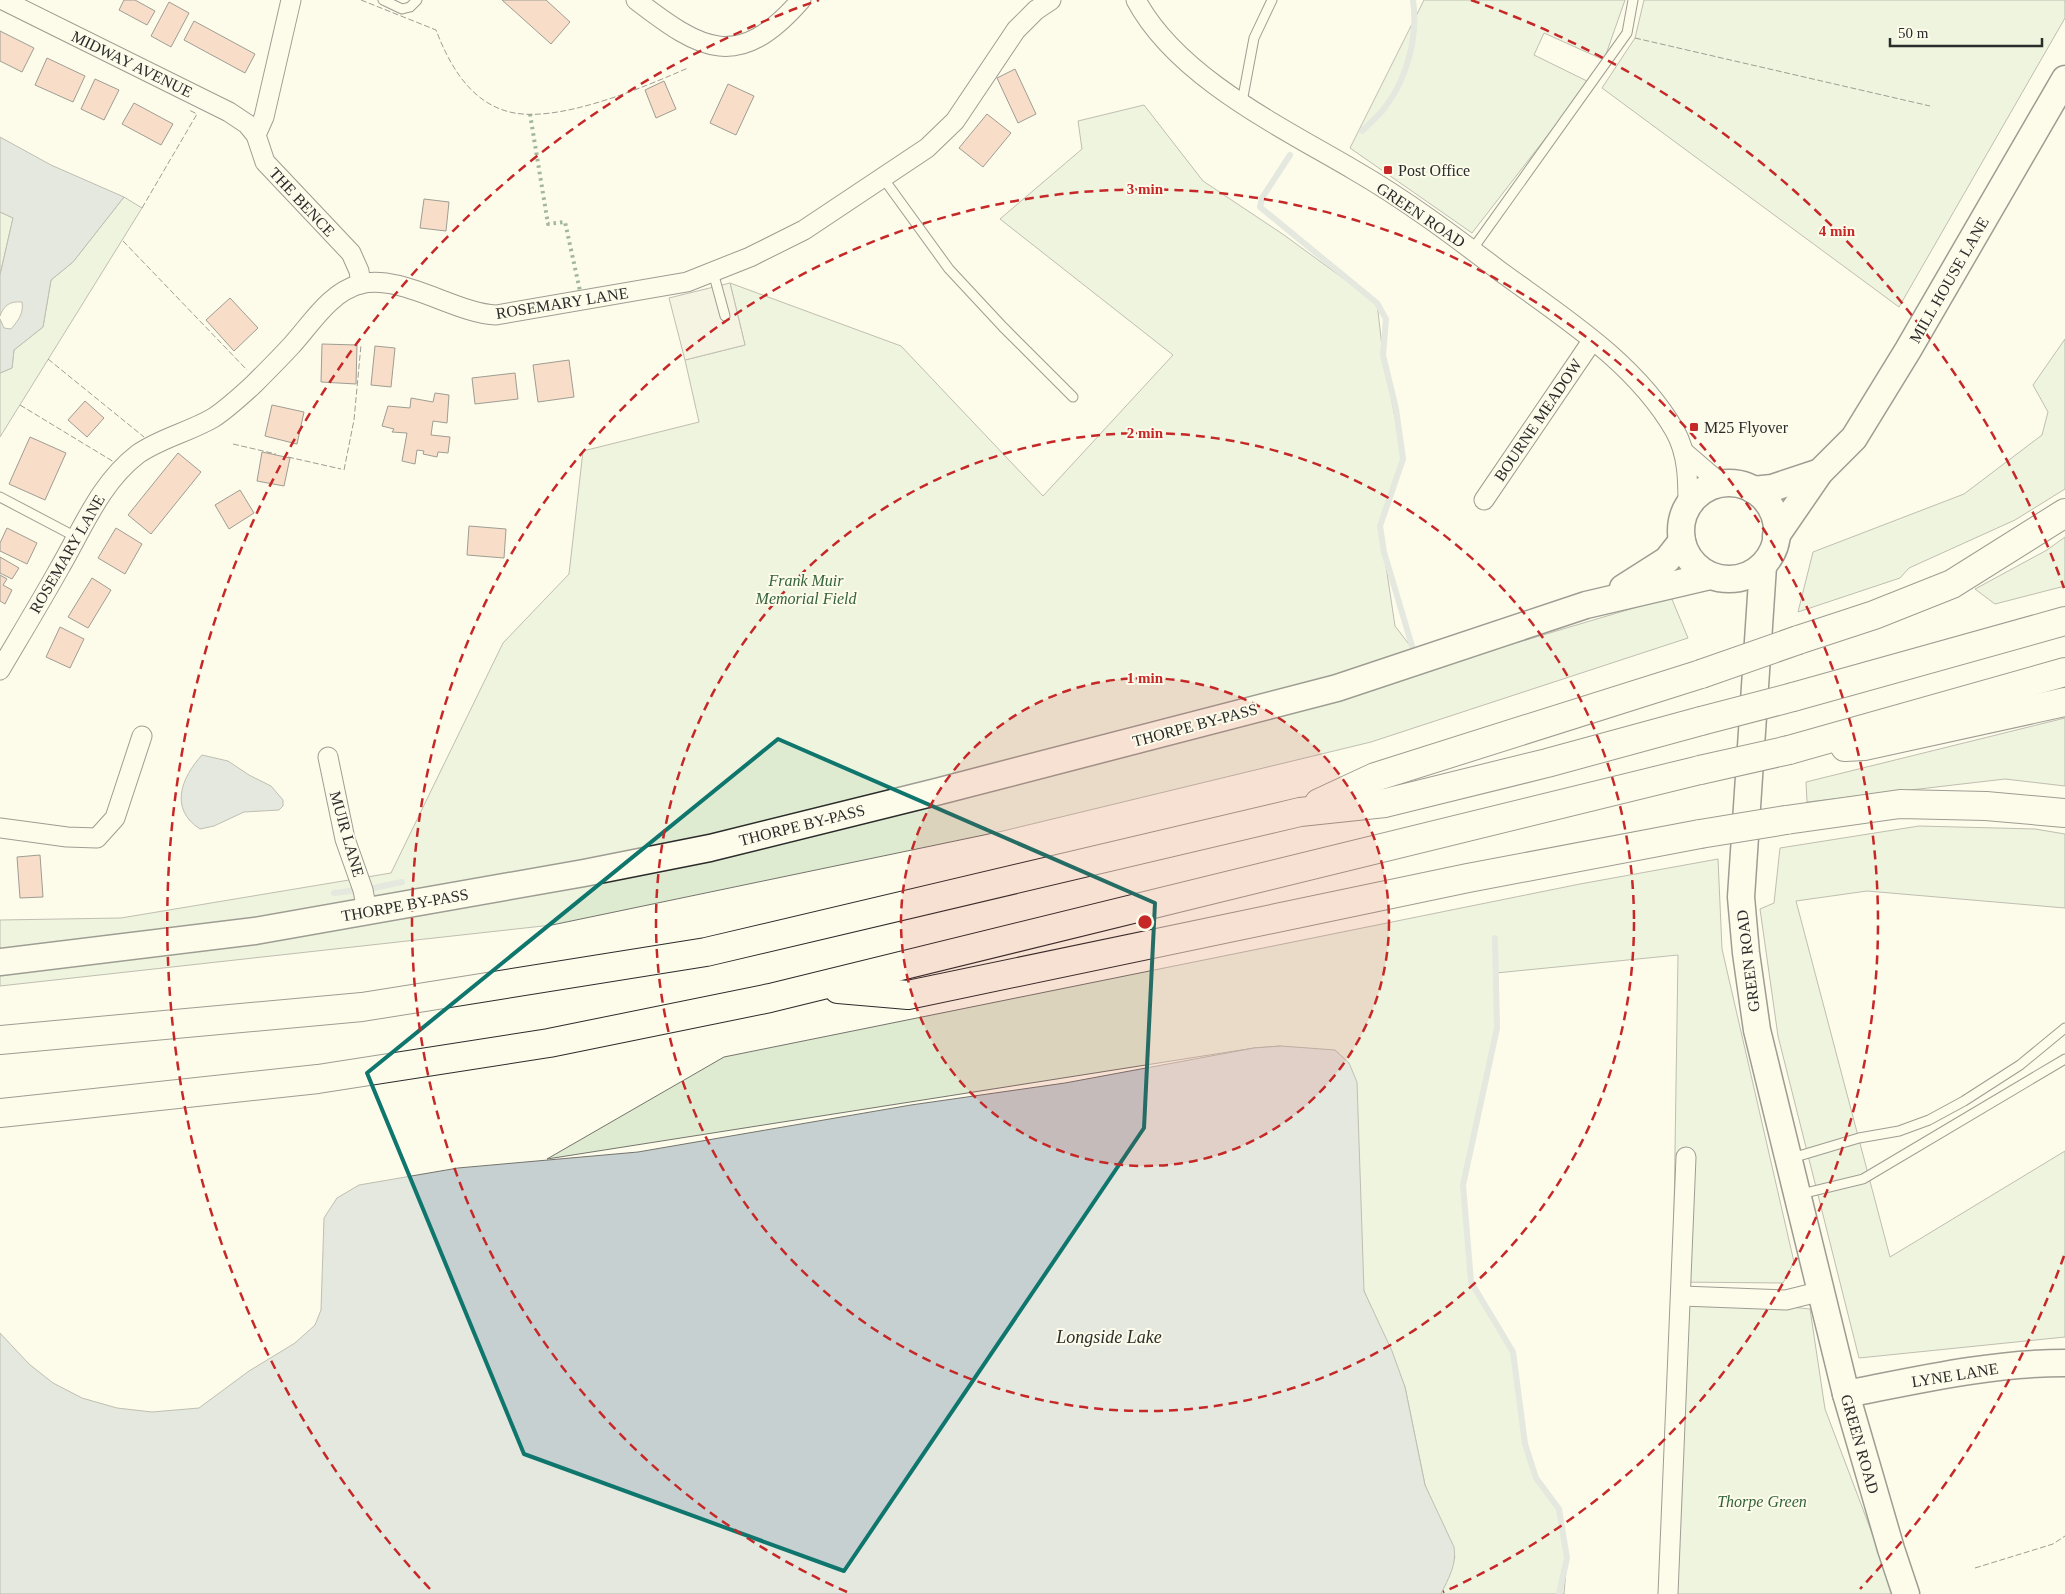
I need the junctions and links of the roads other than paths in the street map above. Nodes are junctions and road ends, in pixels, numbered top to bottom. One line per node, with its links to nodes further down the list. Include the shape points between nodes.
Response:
1 (3, 0): 13 (street, MIDWAY AVENUE, via 229,112 247,124)
2 (291, 0): 13 (street, via 264,117)
3 (383, 0): 4 (lane, via 402,10)
4 (417, 0)
5 (636, 0): 6 (street, via 667,24 697,41 730,47 743,45 769,30)
6 (802, 0)
7 (1051, 0): 14 (street, ROSEMARY LANE, via 1016,30 955,122 927,148)
8 (1136, 0): 12 (street, GREEN ROAD, via 1163,40)
9 (1272, 0): 12 (lane, via 1254,38)
10 (1633, 0): 15 (lane, via 1627,33)
11 (2065, 79): 22 (main road, MILL HOUSE LANE, via 1854,438)
12 (1242, 102): 15 (street, GREEN ROAD, via 1356,171)
13 (256, 135): 17 (street, THE BENCE, via 265,162 351,253)
14 (883, 178): 16 (street, ROSEMARY LANE, via 804,230); 20 (lane, via 949,268)
15 (1472, 250): 19 (street, GREEN ROAD)
16 (714, 272): 17 (street, ROSEMARY LANE, via 687,282 496,315 485,315 397,286); 18 (lane)
17 (361, 284): 30 (street, ROSEMARY LANE, via 340,293 322,309 253,384 214,417 156,443 138,455 105,489)
18 (725, 316)
19 (1592, 341): 21 (street, GREEN ROAD, via 1654,402 1675,431); 26 (street, BOURNE MEADOW)
20 (1073, 397)
21 (1685, 453): 23 (street, GREEN ROAD); 27 (street, GREEN ROAD)
22 (1820, 472): 24 (main road, MILL HOUSE LANE, via 1772,488); 29 (main road, MILL HOUSE LANE)
23 (1722, 484): 24 (main road, via 1738,484); 27 (main road, via 1710,486 1694,497)
24 (1753, 490): 29 (main road, via 1763,497 1774,513)
25 (0, 497): 30 (lane)
26 (1484, 500)
27 (1688, 506): 31 (main road, via 1680,531)
28 (2065, 513): 43 (highway, bridge, via 1952,584 1874,615 1702,674 1375,777)
29 (1776, 536): 32 (main road, via 1774,550)
30 (76, 537): 37 (street, ROSEMARY LANE)
31 (1682, 541): 33 (main road, via 1694,566); 34 (main road, THORPE BY-PASS, via 1667,560 1634,583)
32 (1763, 566): 33 (main road, via 1747,576); 36 (main road, GREEN ROAD)
33 (1720, 578): 34 (main road, THORPE BY-PASS); 36 (main road)
34 (1586, 605): 46 (main road, THORPE BY-PASS, via 1337,688 936,792 710,848)
35 (2065, 621): 43 (highway, bridge, via 1547,763 1385,802)
36 (1758, 624): 54 (main road, GREEN ROAD, via 1741,897 1757,1030)
37 (0, 670)
38 (2065, 672): 41 (highway)
39 (2065, 702): 41 (highway, via 1864,746)
40 (142, 736): 45 (street, via 115,818 97,838)
41 (1789, 750): 48 (highway, bridge)
42 (328, 757): 46 (street, MUIR LANE, via 345,839)
43 (1300, 812): 50 (highway, via 706,952 362,1007)
44 (2065, 813): 48 (highway, bridge, via 1986,806 1900,804 1700,834 1468,878 908,995)
45 (0, 828)
46 (367, 911): 47 (main road, THORPE BY-PASS, via 255,931)
47 (0, 962)
48 (814, 987): 52 (highway, via 549,1043 318,1079)
49 (2065, 1028): 54 (lane, via 2020,1065 1964,1102 1929,1120 1899,1131 1859,1138)
50 (0, 1040)
51 (2065, 1059): 55 (lane, via 1863,1179)
52 (0, 1113)
53 (1686, 1157): 57 (street)
54 (1789, 1158): 55 (main road, GREEN ROAD)
55 (1798, 1194): 56 (main road, GREEN ROAD)
56 (1822, 1291): 57 (street, via 1786,1300); 59 (main road, GREEN ROAD)
57 (1682, 1296): 60 (street)
58 (2065, 1363): 59 (main road, LYNE LANE, via 2032,1363 1935,1376)
59 (1846, 1394): 61 (main road, GREEN ROAD)
60 (1668, 1594)
61 (1906, 1594)

